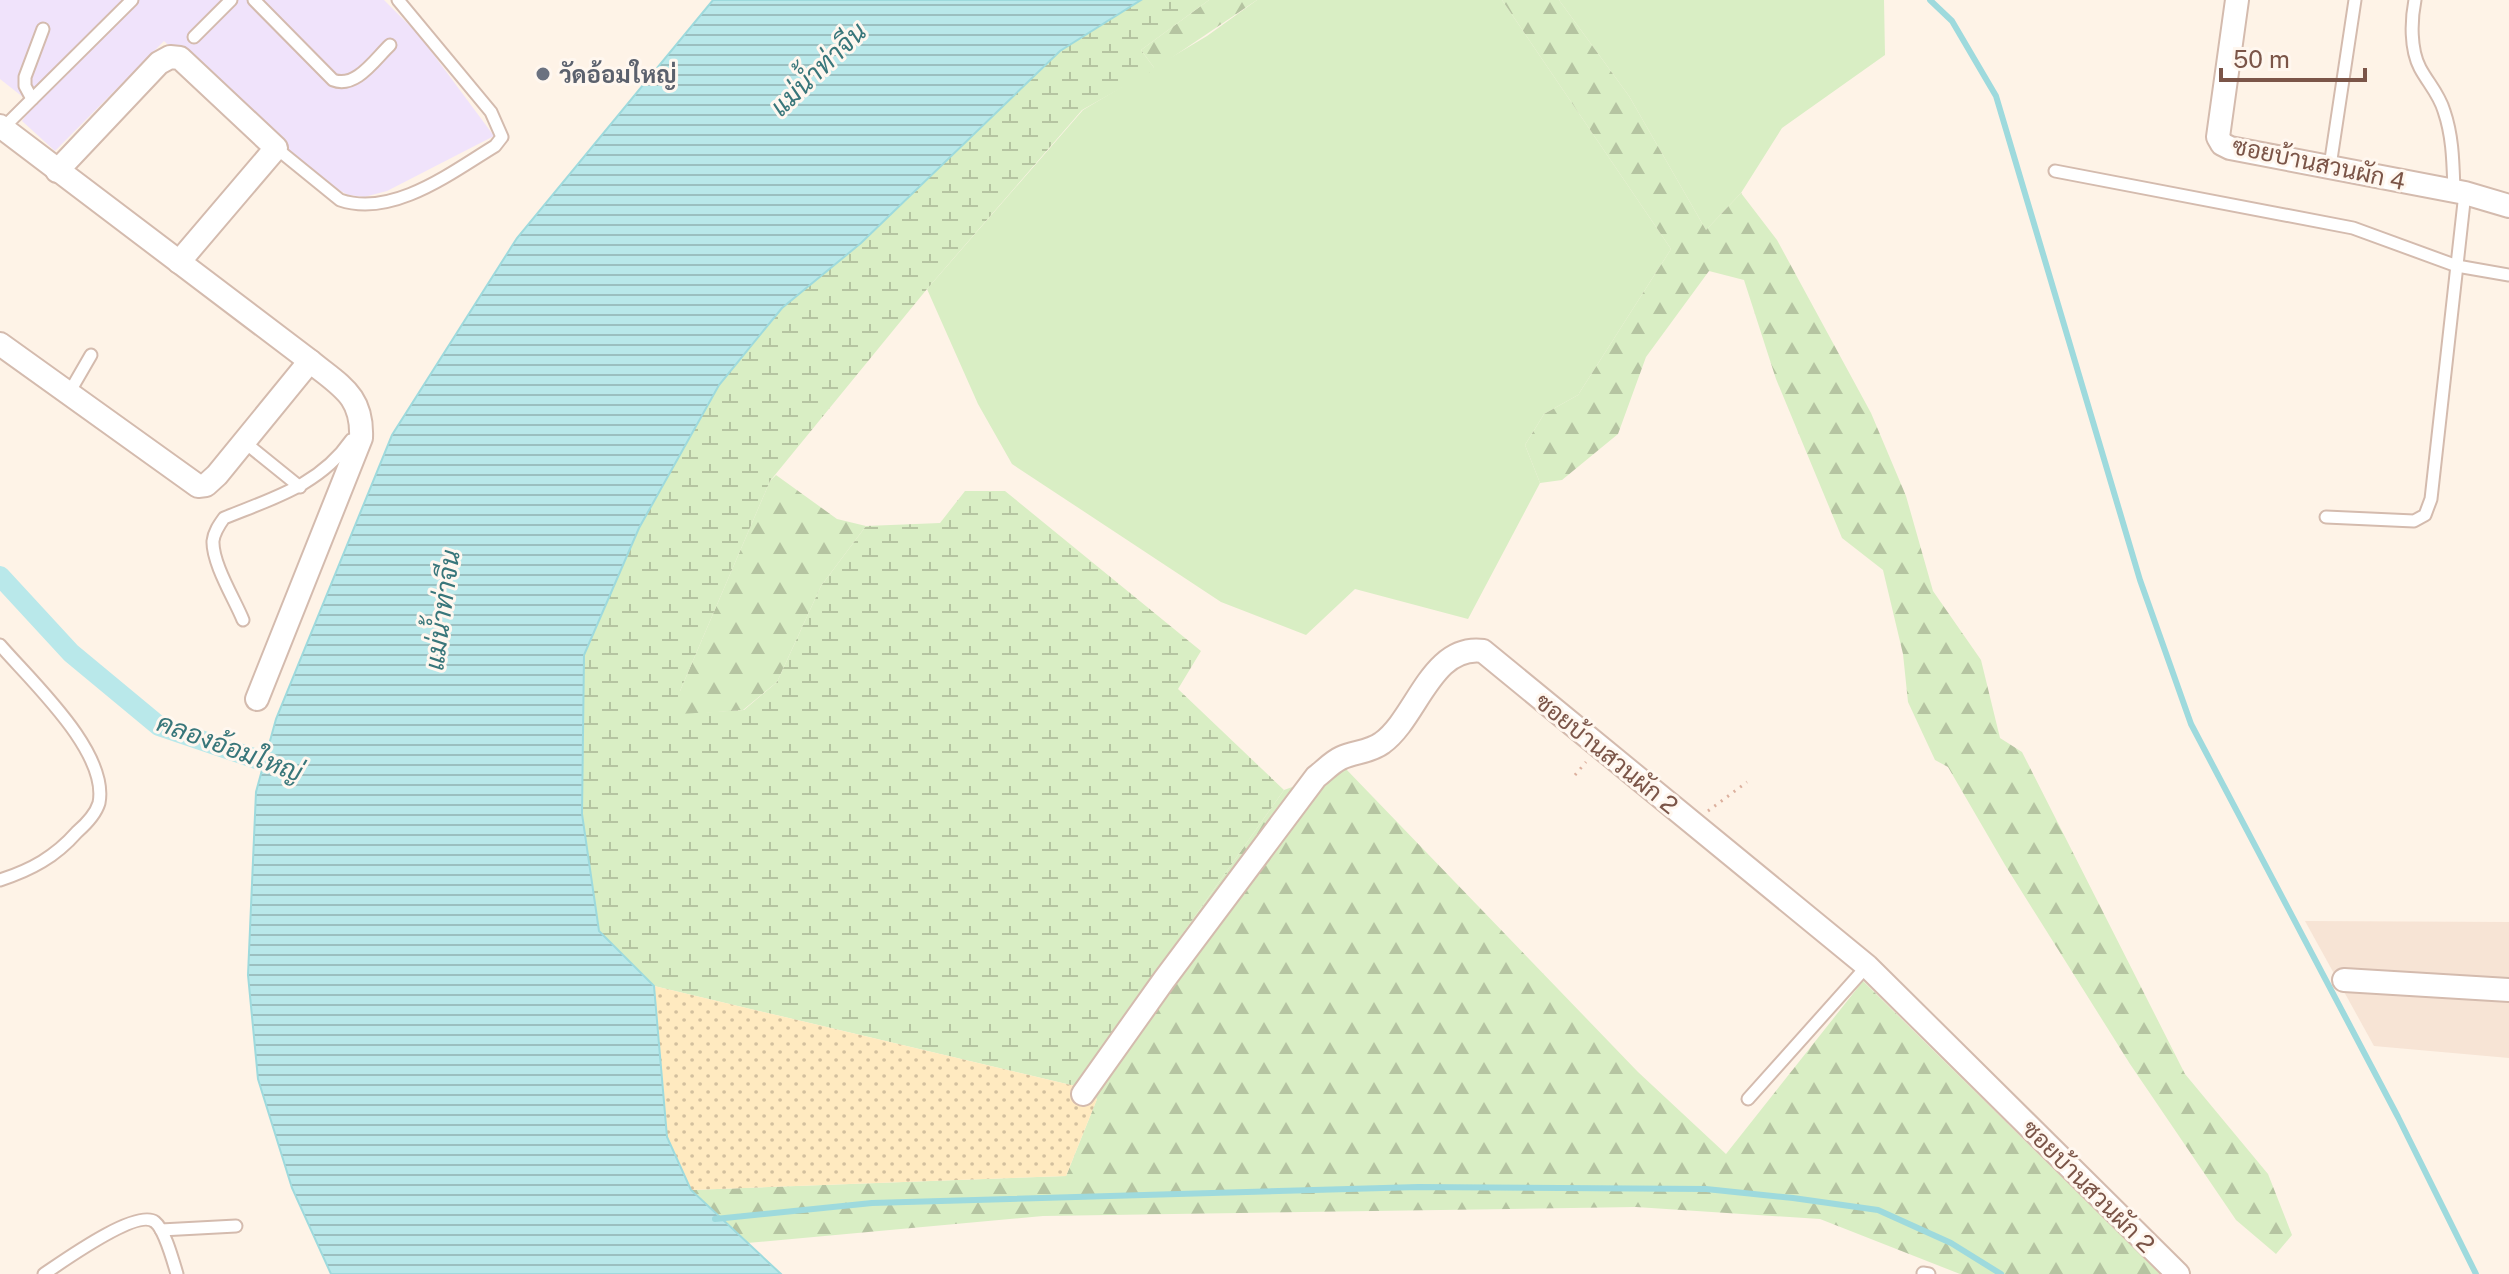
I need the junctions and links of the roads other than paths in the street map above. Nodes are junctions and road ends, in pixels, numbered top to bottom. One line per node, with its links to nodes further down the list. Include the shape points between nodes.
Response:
1 (132, 0): 11 (lane)
2 (231, 0): 9 (lane)
3 (254, 0): 10 (lane, via 342,83 354,79)
4 (398, 0): 13 (lane, via 491,112 502,137 495,146 393,200 353,205)
5 (2237, 0): 14 (street, ซอยบ้านสวนผัก 4, via 2218,137 2230,148)
6 (2355, 0): 14 (lane)
7 (2415, 0): 17 (lane, via 2413,46 2444,111)
8 (43, 29): 11 (lane, via 25,77)
9 (194, 37)
10 (390, 45)
11 (32, 99): 12 (lane)
12 (1, 127): 15 (street)
13 (276, 148): 15 (street, via 180,58 170,57); 19 (street)
14 (2330, 166): 17 (street, ซอยบ้านสวนผัก 4)
15 (57, 171): 19 (street)
16 (2055, 171): 20 (lane, via 2353,228)
17 (2460, 192): 18 (street, ซอยบ้านสวนผัก 4); 20 (lane)
18 (2509, 206)
19 (179, 262): 24 (street)
20 (2457, 266): 21 (lane); 29 (lane, via 2425,515 2414,521)
21 (2509, 275)
22 (0, 344): 25 (street)
23 (91, 355): 25 (lane)
24 (310, 361): 26 (street, via 352,396); 27 (street)
25 (69, 393): 27 (street, via 198,486 217,475)
26 (362, 425): 28 (lane, via 328,469); 32 (street)
27 (243, 441): 28 (lane)
28 (300, 487): 30 (lane, via 224,518 216,529 213,542 219,564)
29 (2326, 517)
30 (243, 620)
31 (0, 645): 33 (lane, via 78,735 95,764 99,804 65,846 40,865)
32 (257, 699)
33 (0, 880)
34 (1867, 966): 37 (street, ซอยบ้านสวนผัก 2, via 1483,651 1468,649 1436,674 1382,743 1341,758 1316,777); 38 (lane); 43 (street, ซอยบ้านสวนผัก 2)
35 (2344, 980): 36 (street)
36 (2509, 990)
37 (1083, 1094)
38 (1748, 1099)
39 (236, 1226): 40 (lane)
40 (161, 1230): 41 (lane, via 148,1219 126,1224); 42 (lane)
41 (44, 1274)
42 (177, 1274)
43 (2178, 1274)

